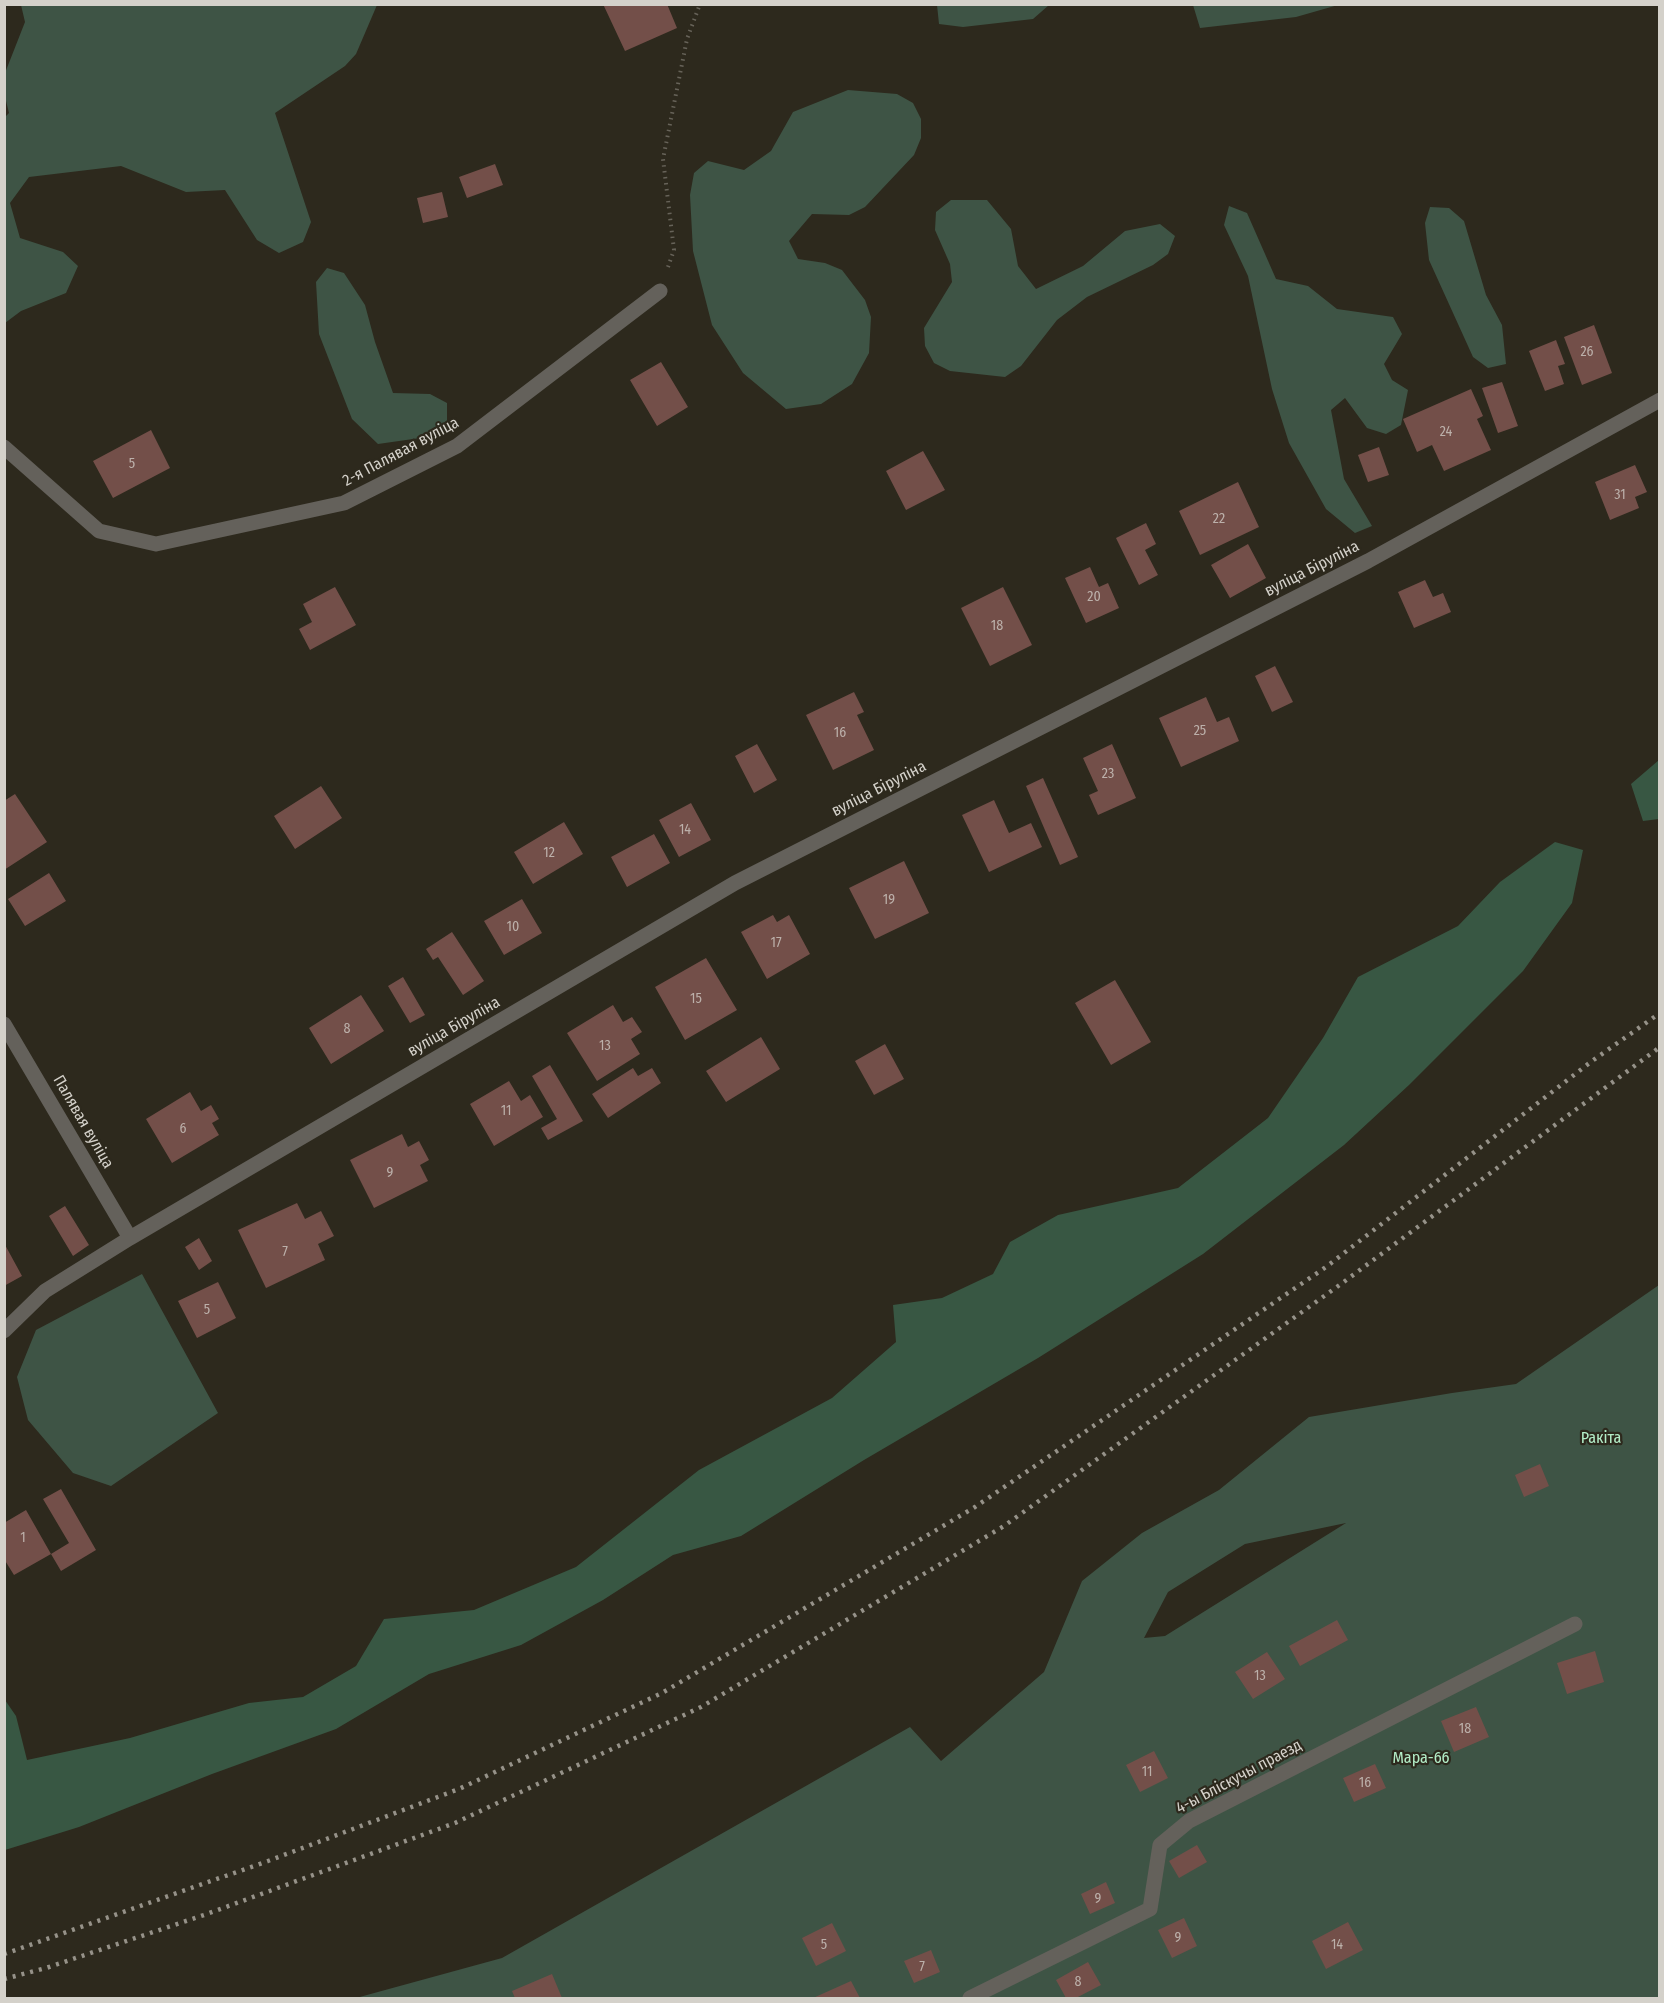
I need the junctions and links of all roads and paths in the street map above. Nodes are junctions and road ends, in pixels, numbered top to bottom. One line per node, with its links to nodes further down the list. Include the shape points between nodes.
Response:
1 (700, 4): 2 (path, via 687,39 663,159 674,250)
2 (660, 291): 4 (street, 2-я Палявая вуліца, via 457,446 344,503 156,544 99,531)
3 (1659, 400): 6 (street, вуліца Біруліна, via 1368,561 735,883)
4 (4, 447)
5 (4, 1024): 6 (street, Палявая вуліца)
6 (130, 1238): 7 (street, вуліца Біруліна, via 45,1291)
7 (4, 1332)
8 (1575, 1624): 9 (street, 4-ы Бліскучы праезд, via 1189,1821 1160,1845 1150,1909)
9 (970, 1998)

